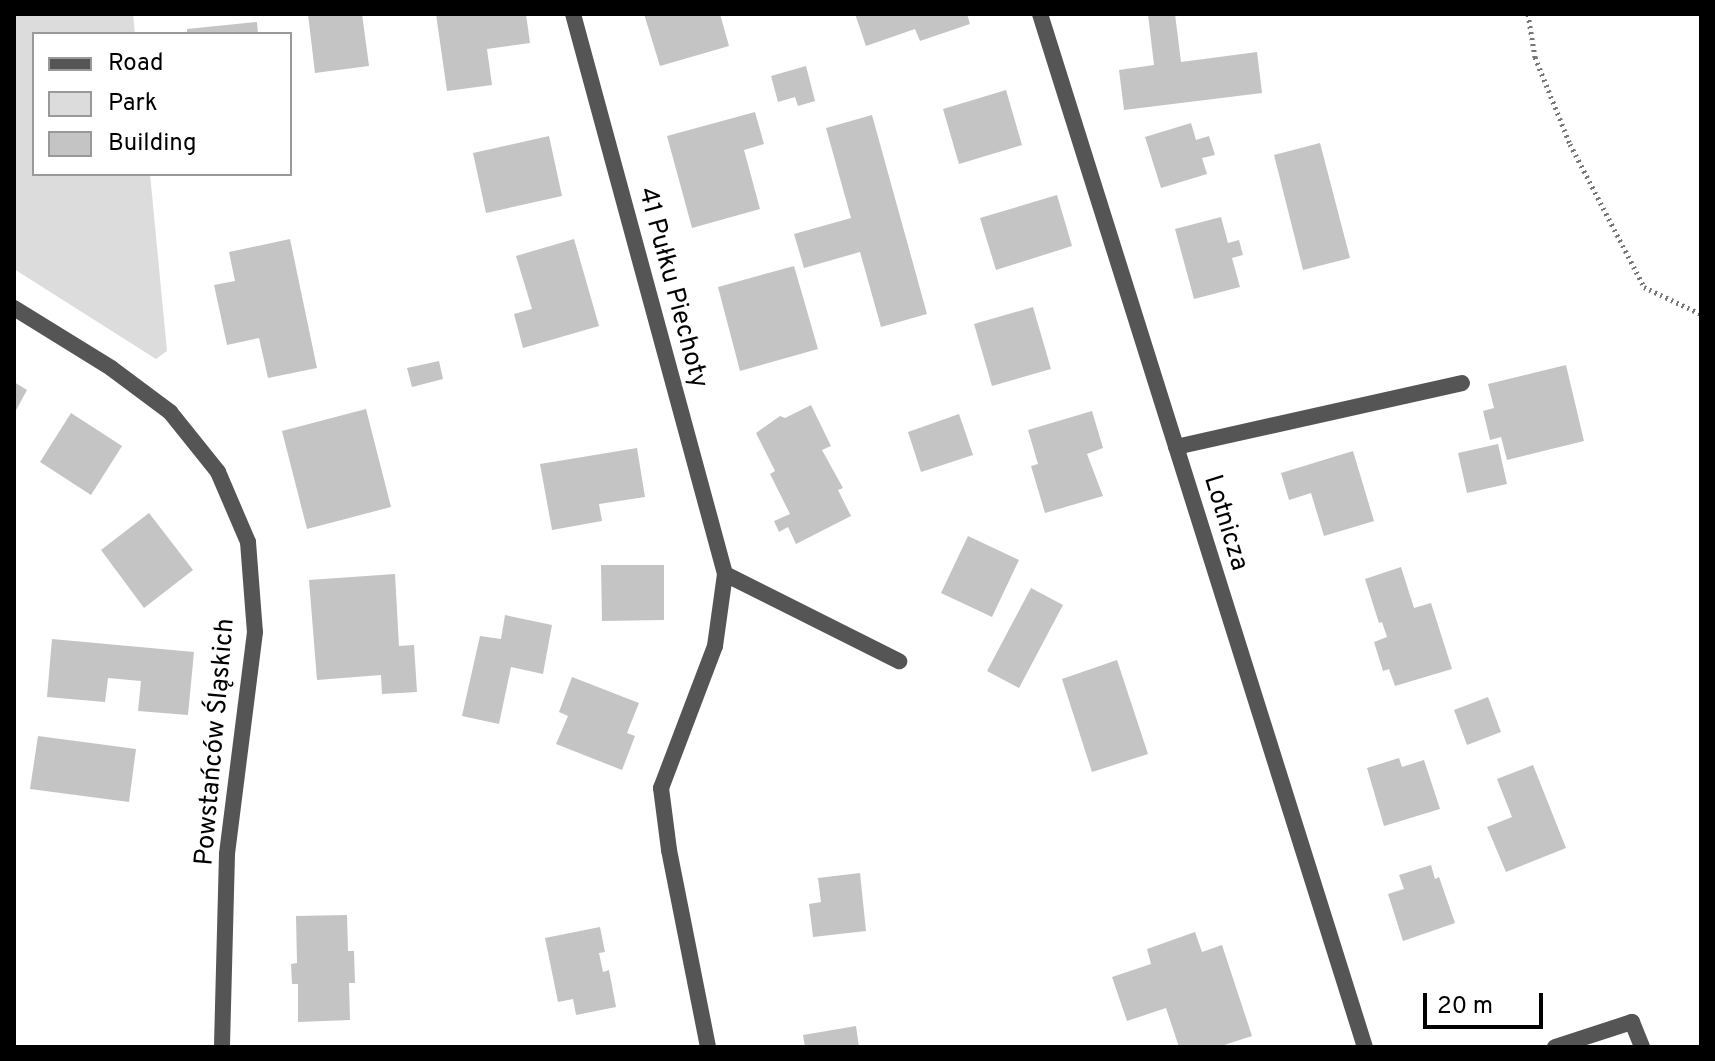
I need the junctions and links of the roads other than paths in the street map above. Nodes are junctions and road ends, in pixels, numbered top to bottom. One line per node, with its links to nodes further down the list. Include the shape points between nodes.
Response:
1 (573, 14): 6 (street, 41 Pułku Piechoty)
2 (1040, 14): 5 (street, Lotnicza)
3 (14, 308): 8 (street, Powstańców Śląskich, via 170,412 218,472 248,542 255,632 227,854)
4 (1462, 383): 5 (street)
5 (1176, 447): 10 (street, Lotnicza)
6 (725, 574): 7 (street); 9 (street, 41 Pułku Piechoty, via 715,646 661,788)
7 (899, 661)
8 (222, 1047)
9 (708, 1047)
10 (1365, 1047)
11 (1555, 1047): 12 (street, via 1632,1022)
12 (1642, 1047)

